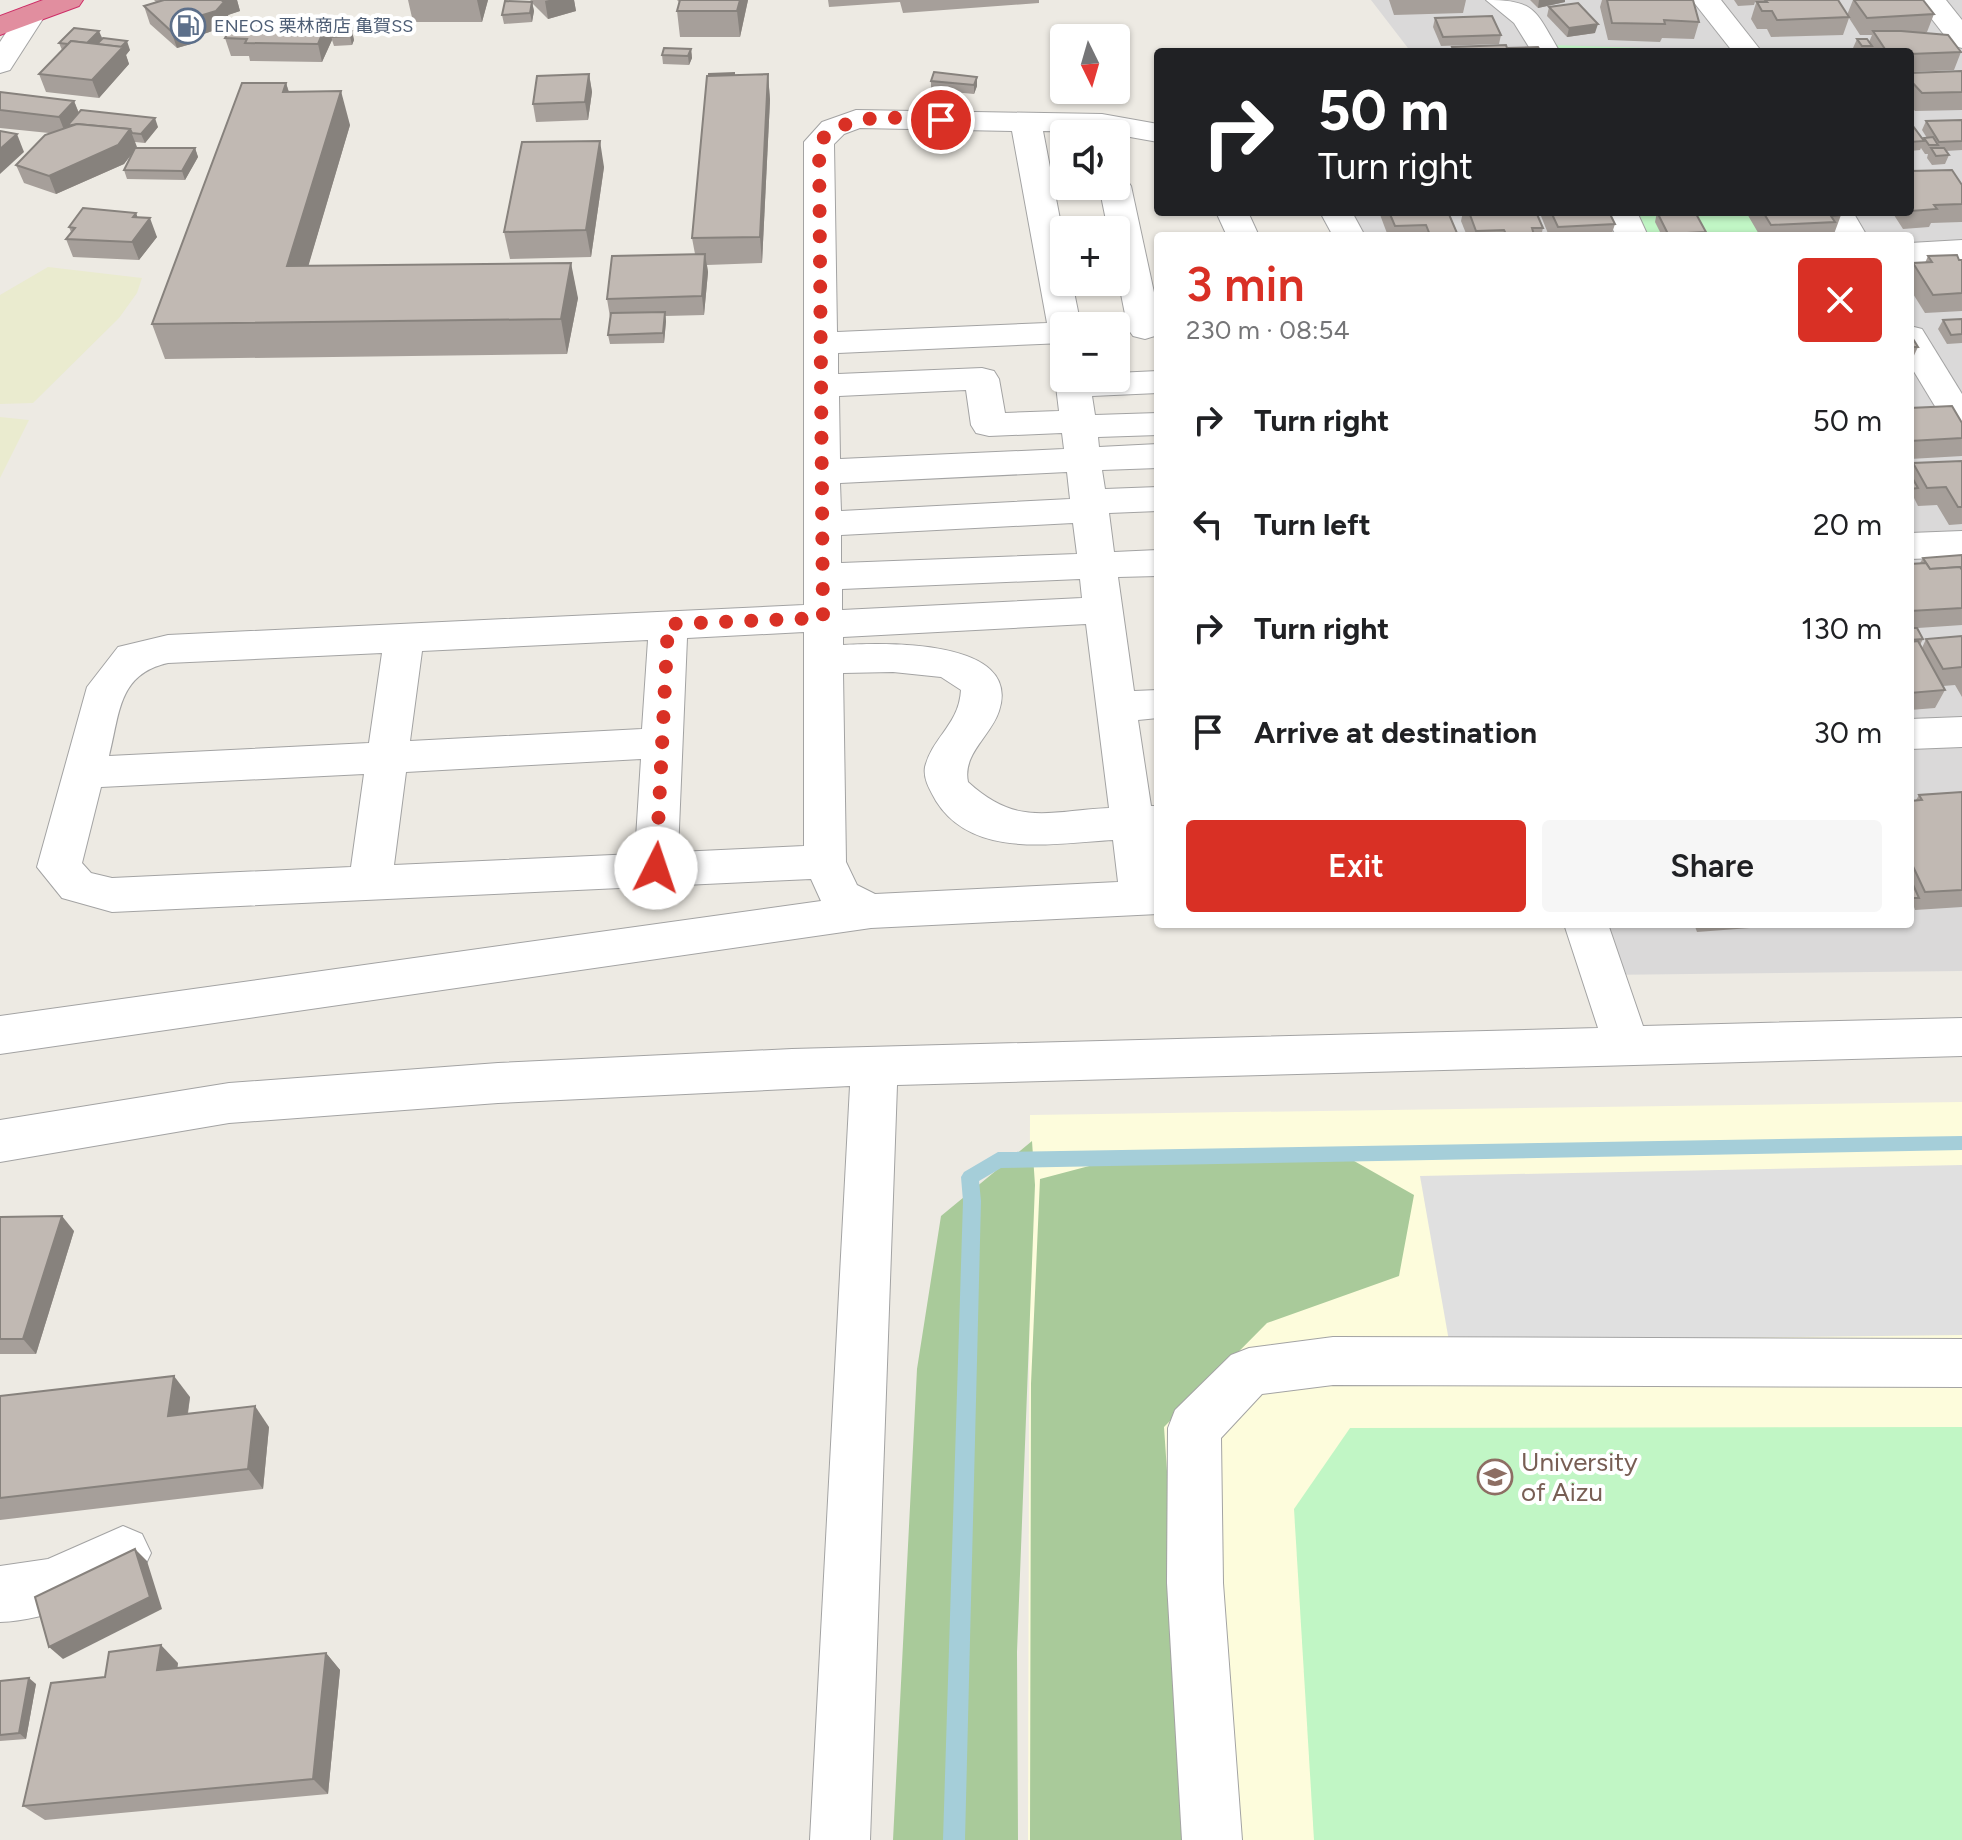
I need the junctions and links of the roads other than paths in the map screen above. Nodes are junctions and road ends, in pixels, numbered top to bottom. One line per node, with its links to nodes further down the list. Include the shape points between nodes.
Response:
1 (69, 0): 4 (highway)
2 (1500, 0): 6 (street, via 1525,18)
3 (1706, 0): 7 (street)
4 (32, 14): 5 (highway); 8 (street)
5 (0, 26)
6 (1544, 48)
7 (1745, 48)
8 (0, 64)
9 (1154, 117): 11 (street)
10 (1026, 122): 12 (street); 18 (street); 21 (street, via 856,119 833,128 819,142)
11 (1130, 122)
12 (1050, 124)
13 (1130, 130): 14 (street)
14 (1154, 133)
15 (1117, 200): 19 (street)
16 (1962, 250): 17 (street)
17 (1914, 253)
18 (1061, 312)
19 (1140, 329)
20 (1050, 334): 21 (street)
21 (821, 343): 24 (street)
22 (1914, 350): 25 (street)
23 (1154, 384): 26 (street)
24 (821, 386): 26 (street, via 982,379 989,425); 30 (street)
25 (1926, 390): 27 (street)
26 (1076, 414): 28 (street); 29 (street); 30 (street); 32 (street)
27 (1962, 423)
28 (1154, 424)
29 (1154, 454)
30 (822, 472): 33 (street)
31 (1154, 499): 32 (street)
32 (1089, 506): 33 (street); 37 (street)
33 (822, 524): 38 (street)
34 (1962, 544): 35 (street)
35 (1914, 546)
36 (1154, 563): 37 (street)
37 (1097, 566): 38 (street); 39 (street)
38 (822, 577): 41 (street)
39 (1103, 610): 41 (street); 44 (street)
40 (668, 624): 41 (street); 42 (street); 47 (street)
41 (823, 634): 50 (street, via 941,661 972,674 981,689 981,708 946,764 948,784 983,819 1017,829); 51 (street)
42 (404, 636): 48 (street); 49 (street, via 168,649 132,657 107,687)
43 (1154, 704): 44 (street)
44 (1116, 707): 50 (street)
45 (1962, 732): 46 (street)
46 (1914, 734)
47 (664, 743): 48 (street); 52 (street)
48 (388, 756): 49 (street); 53 (street)
49 (84, 773): 53 (street, via 59,867 77,886 112,895)
50 (1144, 822): 54 (street)
51 (825, 862): 52 (street); 55 (street, via 840,896)
52 (656, 868): 53 (street)
53 (370, 882)
54 (1150, 898): 55 (street)
55 (871, 911): 57 (street)
56 (1587, 928): 59 (street)
57 (0, 1035)
58 (1962, 1037): 59 (street)
59 (1627, 1047): 60 (street)
60 (874, 1068): 61 (street, via 498,1083 229,1103); 65 (street)
61 (0, 1141)
62 (1962, 1363): 66 (street, via 1333,1361 1249,1372 1194,1428 1195,1583)
63 (123, 1553): 64 (street, via 24,1595)
64 (0, 1594)
65 (840, 1840)
66 (1212, 1840)

